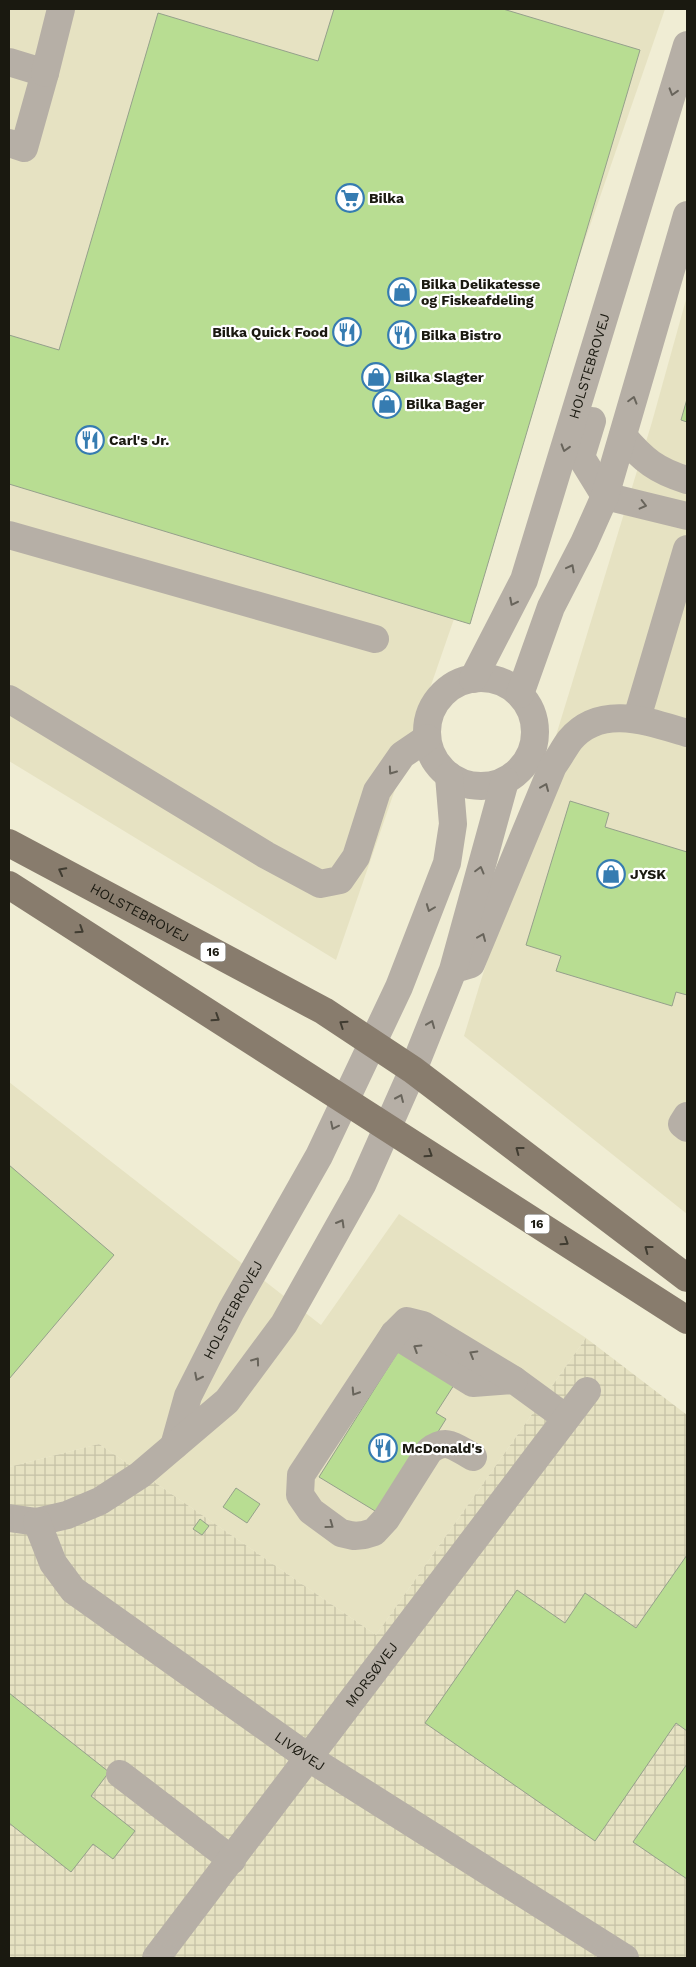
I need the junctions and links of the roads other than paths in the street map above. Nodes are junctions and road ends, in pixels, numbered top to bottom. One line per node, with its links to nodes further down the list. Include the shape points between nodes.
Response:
1 (62, 9): 4 (street)
2 (687, 45): 7 (street, HOLSTEBROVEJ, one-way to 7)
3 (9, 62): 4 (street)
4 (45, 73): 5 (street, via 24,148)
5 (9, 143)
6 (687, 215): 8 (street, one-way to 6)
7 (619, 272): 10 (street, via 624,309 581,456); 15 (street, HOLSTEBROVEJ, one-way to 15, via 524,580)
8 (623, 436): 9 (street, via 636,452 664,473); 10 (street)
9 (687, 480)
10 (605, 496): 11 (street, one-way to 11); 16 (street, one-way to 10, via 551,607)
11 (687, 516)
12 (9, 535): 14 (street)
13 (687, 549): 18 (street)
14 (375, 639)
15 (473, 679): 16 (street, via 490,679 506,684); 20 (street, via 444,693 434,706)
16 (520, 694): 22 (street, via 535,724 534,742 519,771)
17 (9, 699): 20 (street, one-way to 17, via 402,756 377,791 356,858 340,880 320,884)
18 (636, 718): 19 (street); 25 (street, one-way to 18, via 471,964 553,766 571,739 590,723 610,718)
19 (687, 733)
20 (427, 738): 21 (street, via 431,753)
21 (449, 776): 22 (street, via 476,786 491,786); 26 (street, HOLSTEBROVEJ, one-way to 26, via 453,824 447,863 399,987)
22 (505, 781): 25 (street, one-way to 22)
23 (9, 843): 26 (main road, HOLSTEBROVEJ / 16, one-way to 23, via 324,1011)
24 (9, 885): 28 (main road, 16, one-way to 28)
25 (453, 970): 27 (street, one-way to 25)
26 (372, 1043): 27 (main road, HOLSTEBROVEJ / 16); 28 (street, HOLSTEBROVEJ)
27 (413, 1070): 30 (street, one-way to 27); 32 (main road, HOLSTEBROVEJ / 16, one-way to 27)
28 (347, 1100): 30 (main road, 16); 36 (street, HOLSTEBROVEJ, one-way to 36, via 188,1396)
29 (687, 1116): 31 (street, via 682,1124)
30 (388, 1127): 33 (main road, 16, one-way to 33); 36 (street, one-way to 30, via 227,1401 284,1324 362,1185)
31 (687, 1128)
32 (687, 1278)
33 (687, 1320)
34 (587, 1391): 35 (street, MORSØVEJ)
35 (566, 1418): 37 (street, one-way to 37, via 514,1380 422,1324 407,1321 394,1334 301,1475 300,1495 311,1511 341,1533 364,1536 374,1532 386,1519 429,1451 439,1444 450,1443); 40 (street, MORSØVEJ)
36 (174, 1446): 39 (street, via 140,1475 100,1500 67,1515)
37 (473, 1457)
38 (9, 1518): 39 (street)
39 (37, 1522): 40 (street, LIVØVEJ, via 53,1563 73,1590)
40 (309, 1758): 42 (street, MORSØVEJ); 44 (street, LIVØVEJ)
41 (120, 1774): 42 (street)
42 (232, 1860): 43 (street, MORSØVEJ)
43 (156, 1958)
44 (625, 1958)

